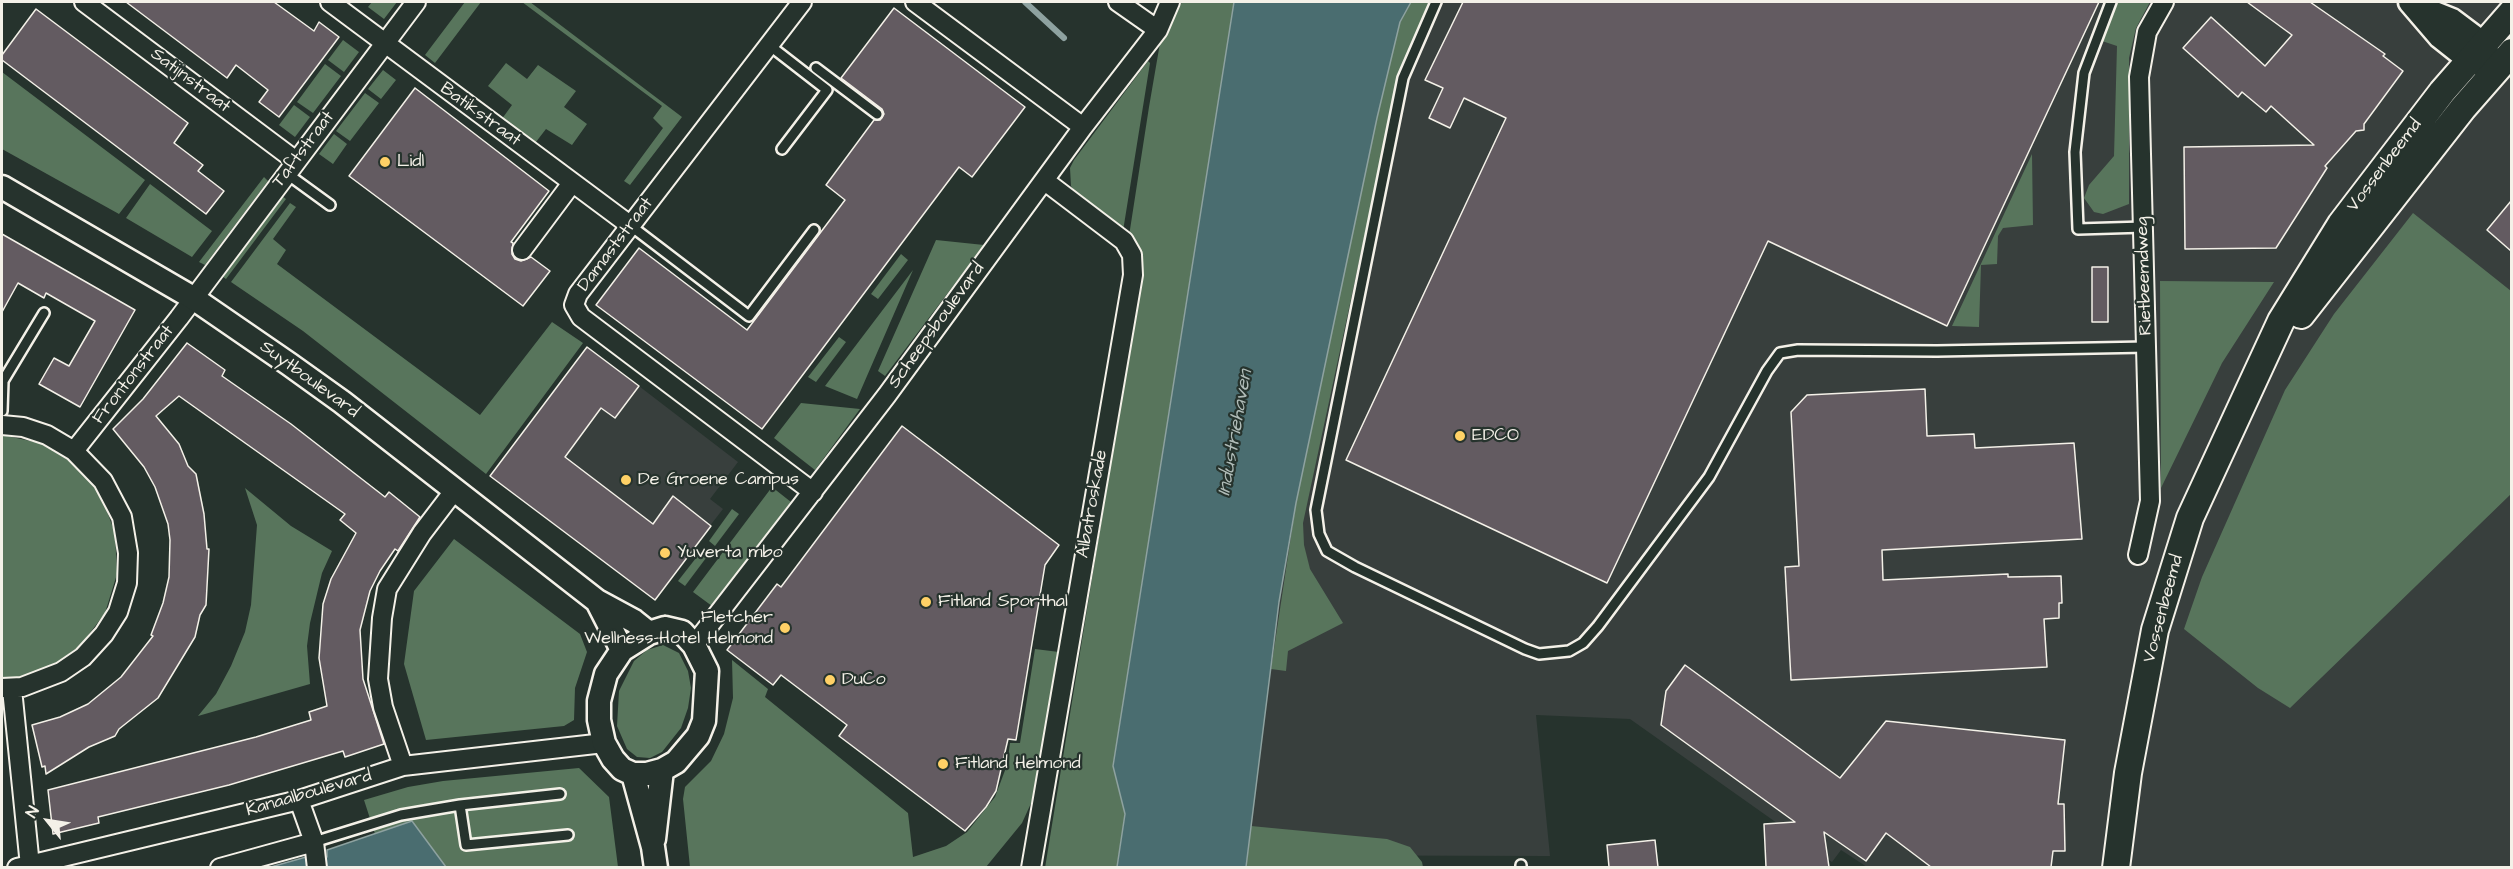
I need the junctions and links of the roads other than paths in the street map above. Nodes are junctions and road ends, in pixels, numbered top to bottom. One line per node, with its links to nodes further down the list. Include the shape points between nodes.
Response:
1 (84, 2): 22 (street, Satijnstraat)
2 (330, 2): 14 (street, Batikstraat)
3 (416, 2): 14 (street, Taftstraat)
4 (801, 2): 15 (street, Damaststraat)
5 (915, 2): 20 (street)
6 (1118, 2): 13 (street)
7 (1170, 2): 13 (street, Scheepsboulevard)
8 (1436, 2): 33 (lane, via 1403,78 1316,510 1319,534 1328,551 1355,567 1525,649 1539,654 1569,651 1583,643 1605,617 1709,477 1780,353)
9 (2111, 2): 28 (lane, via 2084,73 2075,152 2078,229)
10 (2164, 2): 28 (street, Rietbeemdweg, via 2147,32 2139,77)
11 (2412, 4): 16 (street, via 2452,20)
12 (2511, 12): 16 (main road, Vossenbeemd)
13 (1158, 30): 20 (street, Scheepsboulevard)
14 (384, 44): 22 (street, Taftstraat); 24 (street, Batikstraat)
15 (769, 45): 21 (lane, via 827,90); 27 (street, Damaststraat)
16 (2477, 52): 17 (street); 34 (main road, Vossenbeemd, via 2341,224 2281,321)
17 (2504, 61): 34 (main road, Vossenbeemd, via 2375,218)
18 (816, 68): 19 (lane)
19 (877, 114)
20 (1083, 127): 23 (street, Scheepsboulevard)
21 (782, 149)
22 (291, 167): 26 (lane); 31 (street, Taftstraat)
23 (1045, 181): 39 (street, Scheepsboulevard); 58 (street, Albatroskade, via 1124,241 1132,255 1133,275)
24 (572, 183): 27 (street, Batikstraat); 30 (street)
25 (2, 187): 31 (street, Suytboulevard)
26 (330, 205)
27 (631, 226): 29 (lane, via 749,316); 39 (street, Damaststraat, via 578,294 574,305 580,317)
28 (2144, 227): 33 (street, Rietbeemdweg)
29 (814, 230)
30 (522, 250)
31 (193, 298): 37 (street, Frontonstraat); 38 (street, Suytboulevard, via 342,402)
32 (44, 313): 35 (lane, via 3,381)
33 (2147, 346): 40 (street, Rietbeemdweg, via 2150,501)
34 (2262, 365): 59 (main road, Vossenbeemd, via 2190,518 2172,573 2140,703)
35 (2, 411)
36 (2, 425): 37 (street, via 23,427)
37 (74, 451): 45 (street, via 103,481 122,518 128,553 127,583 118,612 82,657 39,682)
38 (454, 492): 41 (street, Suytboulevard); 47 (street, via 387,589 378,679)
39 (813, 492): 43 (street, Scheepsboulevard)
40 (2138, 555)
41 (597, 601): 42 (street, Suytboulevard); 44 (street, Suytboulevard)
42 (649, 633): 43 (street, via 665,628 682,632); 44 (street)
43 (694, 645): 48 (street, via 706,671 704,721 688,750)
44 (622, 650): 46 (street, via 606,674 599,700)
45 (7, 689): 56 (street)
46 (604, 743): 47 (street, Kanaalboulevard); 49 (street, via 622,769)
47 (403, 766): 51 (street, Kanaalboulevard)
48 (662, 770): 49 (street); 55 (street)
49 (633, 774): 55 (street)
50 (560, 794): 52 (lane)
51 (298, 800): 54 (street); 56 (street, Kanaalboulevard)
52 (460, 805): 53 (lane, via 466,844); 54 (lane, via 401,815)
53 (568, 835)
54 (316, 856): 57 (street)
55 (655, 857)
56 (24, 867)
57 (220, 867)
58 (1031, 867)
59 (2116, 867)

